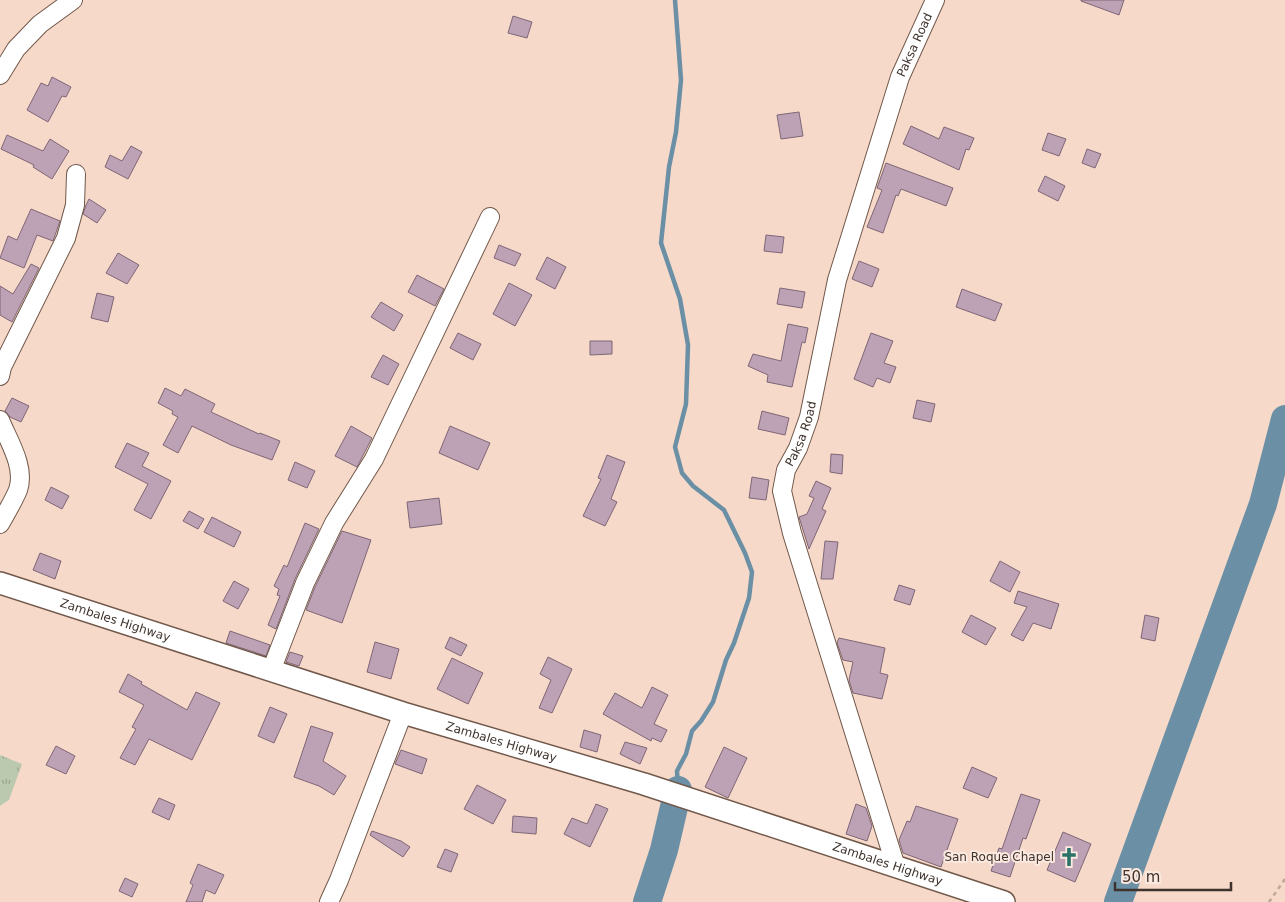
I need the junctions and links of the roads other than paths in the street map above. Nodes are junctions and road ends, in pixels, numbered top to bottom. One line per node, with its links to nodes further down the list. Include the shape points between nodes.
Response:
1 (72, 0): 3 (street, via 40,24 16,49)
2 (931, 1): 12 (street, Paksa Road, via 900,77 837,280 809,417 786,470 782,491 792,533)
3 (0, 75)
4 (76, 174): 6 (street, via 75,205 66,238)
5 (490, 217): 10 (street, via 374,459 334,523)
6 (0, 376)
7 (0, 420): 8 (street, via 20,474 18,489)
8 (0, 524)
9 (0, 583): 10 (main road, Zambales Highway)
10 (271, 671): 11 (main road, Zambales Highway)
11 (403, 713): 12 (main road, Zambales Highway, via 644,784); 13 (street)
12 (896, 868): 14 (main road, Zambales Highway)
13 (329, 902)
14 (1004, 902)

